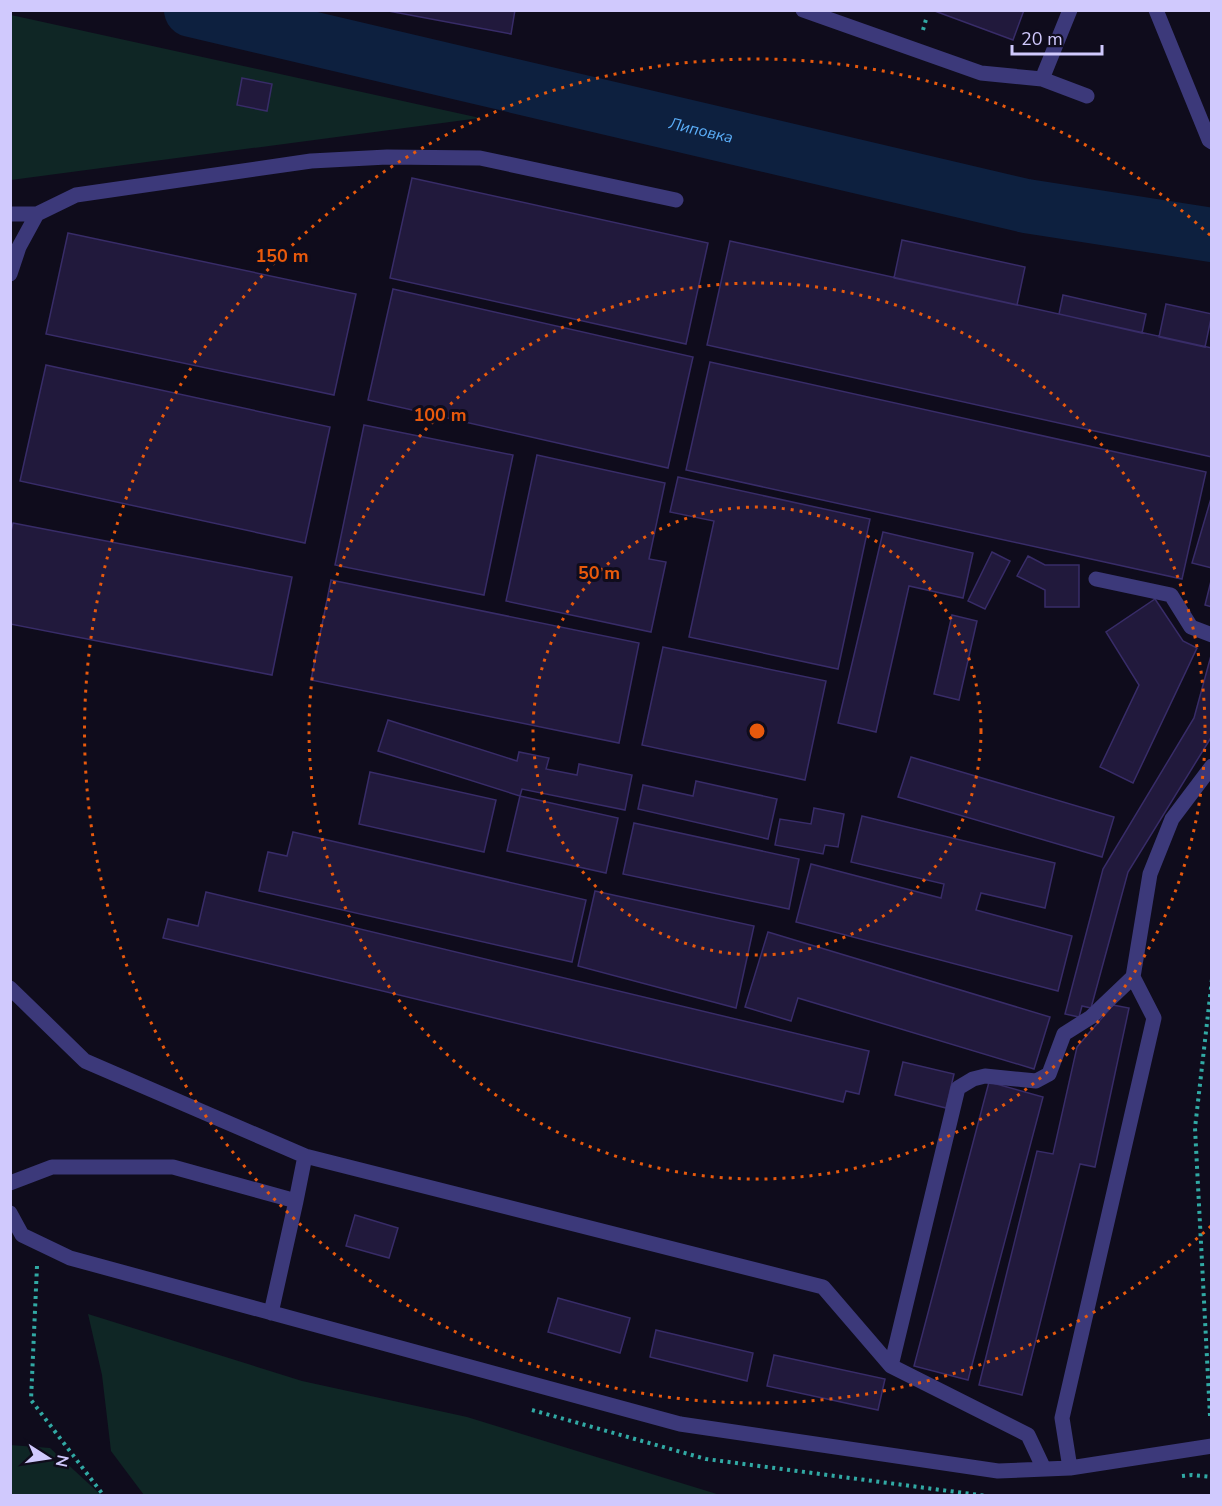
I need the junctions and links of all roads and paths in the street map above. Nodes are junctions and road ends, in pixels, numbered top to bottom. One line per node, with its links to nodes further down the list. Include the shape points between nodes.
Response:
1 (803, 10): 4 (lane, via 981,73)
2 (1070, 10): 4 (lane)
3 (1156, 10): 6 (lane)
4 (1042, 79): 5 (lane)
5 (1087, 96)
6 (1212, 142)
7 (676, 200): 9 (lane, via 480,158 387,157 311,161 76,195)
8 (10, 214): 9 (lane)
9 (37, 214): 10 (lane)
10 (10, 274)
11 (1096, 579): 12 (lane, via 1171,595 1191,627)
12 (1212, 634)
13 (1212, 766): 14 (lane, via 1172,819 1150,874)
14 (1133, 977): 23 (lane, via 1091,1017 1064,1034 1048,1074 1036,1082 985,1076 958,1088); 26 (lane, via 1154,1018 1062,1418)
15 (1212, 979): 24 (path, via 1195,1128)
16 (10, 988): 17 (lane, via 85,1061)
17 (305, 1156): 19 (lane); 23 (lane, via 823,1287)
18 (10, 1183): 19 (lane, via 52,1167 173,1167)
19 (296, 1201): 22 (lane)
20 (10, 1213): 22 (lane, via 22,1235 70,1258)
21 (37, 1264): 28 (path, via 31,1400)
22 (271, 1313): 27 (lane, via 680,1424 998,1471)
23 (891, 1365): 27 (lane, via 1028,1435)
24 (1210, 1416)
25 (1212, 1446): 26 (lane)
26 (1070, 1468): 27 (lane)
27 (1044, 1469)
28 (104, 1496)

